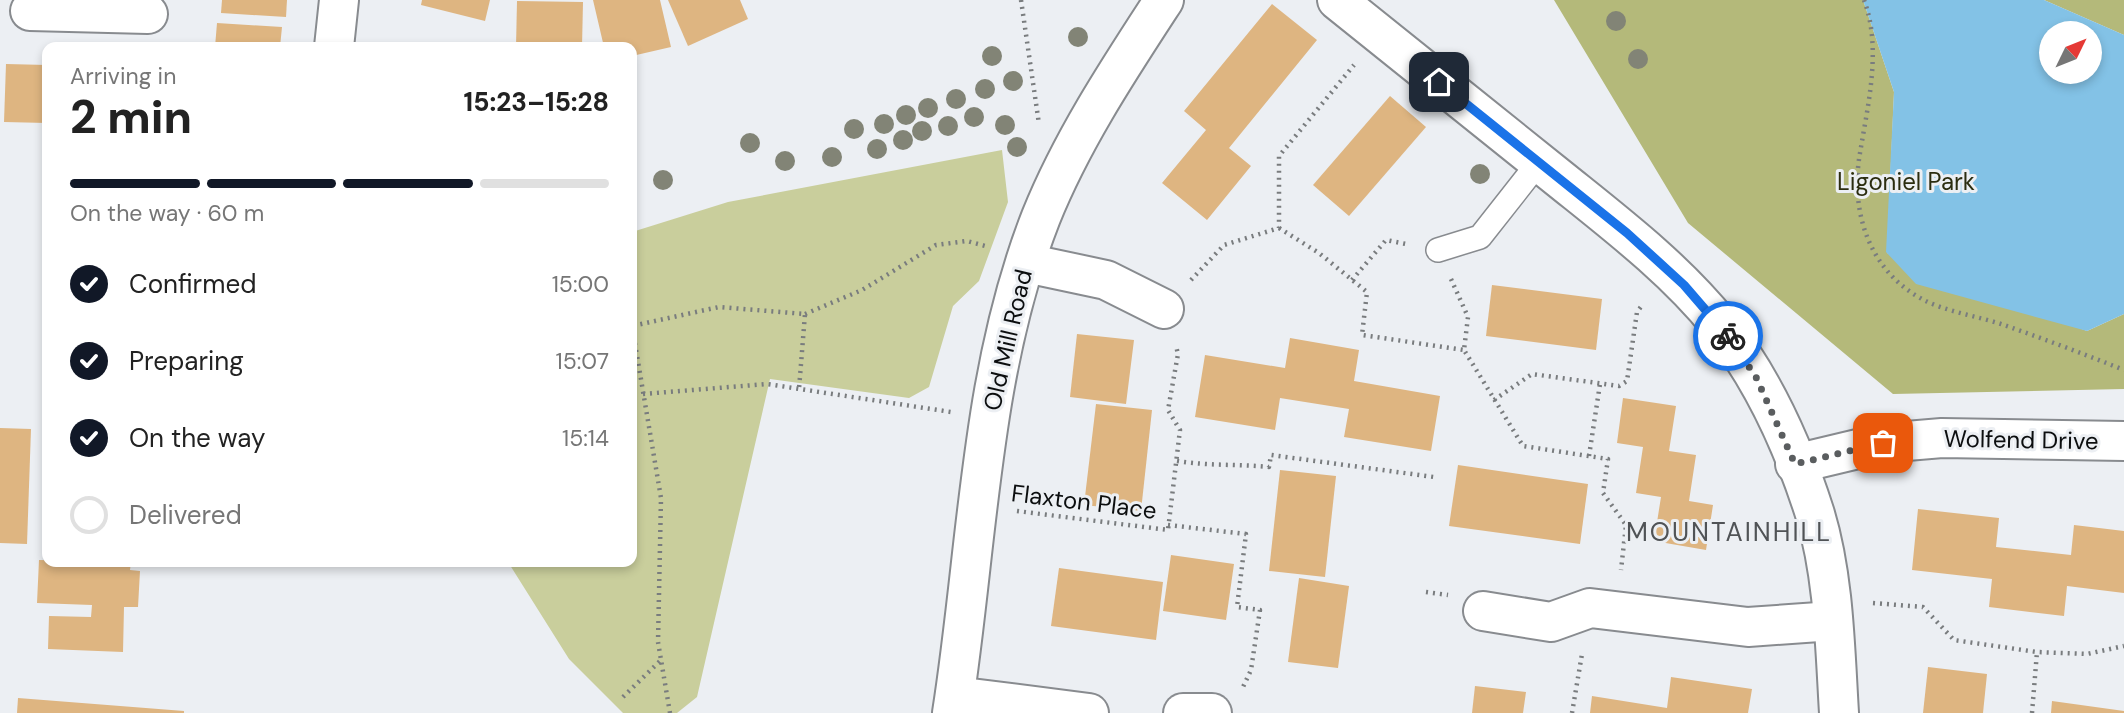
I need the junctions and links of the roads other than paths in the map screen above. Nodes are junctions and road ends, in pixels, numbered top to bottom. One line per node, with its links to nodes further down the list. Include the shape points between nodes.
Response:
1 (339, 0): 7 (street)
2 (1164, 0): 9 (street, Old Mill Road, via 1082,132)
3 (97, 6): 4 (street); 6 (street)
4 (30, 11)
5 (1360, 13): 8 (street)
6 (148, 14)
7 (335, 42)
8 (1539, 162): 10 (lane, via 1480,237); 13 (street, via 1667,269 1720,326 1756,377)
9 (1031, 250): 11 (street); 17 (street, Old Mill Road, via 1003,344 989,418)
10 (1438, 250)
11 (1164, 309)
12 (2124, 441): 13 (street, Wolfend Drive, via 1942,438 1883,443)
13 (1795, 464): 14 (street, via 1815,514)
14 (1832, 610): 15 (street, via 1748,627 1603,610 1550,622); 20 (street)
15 (1483, 611)
16 (1226, 702): 19 (street)
17 (953, 704): 18 (street)
18 (1089, 713)
19 (1183, 713)
20 (1839, 713)

